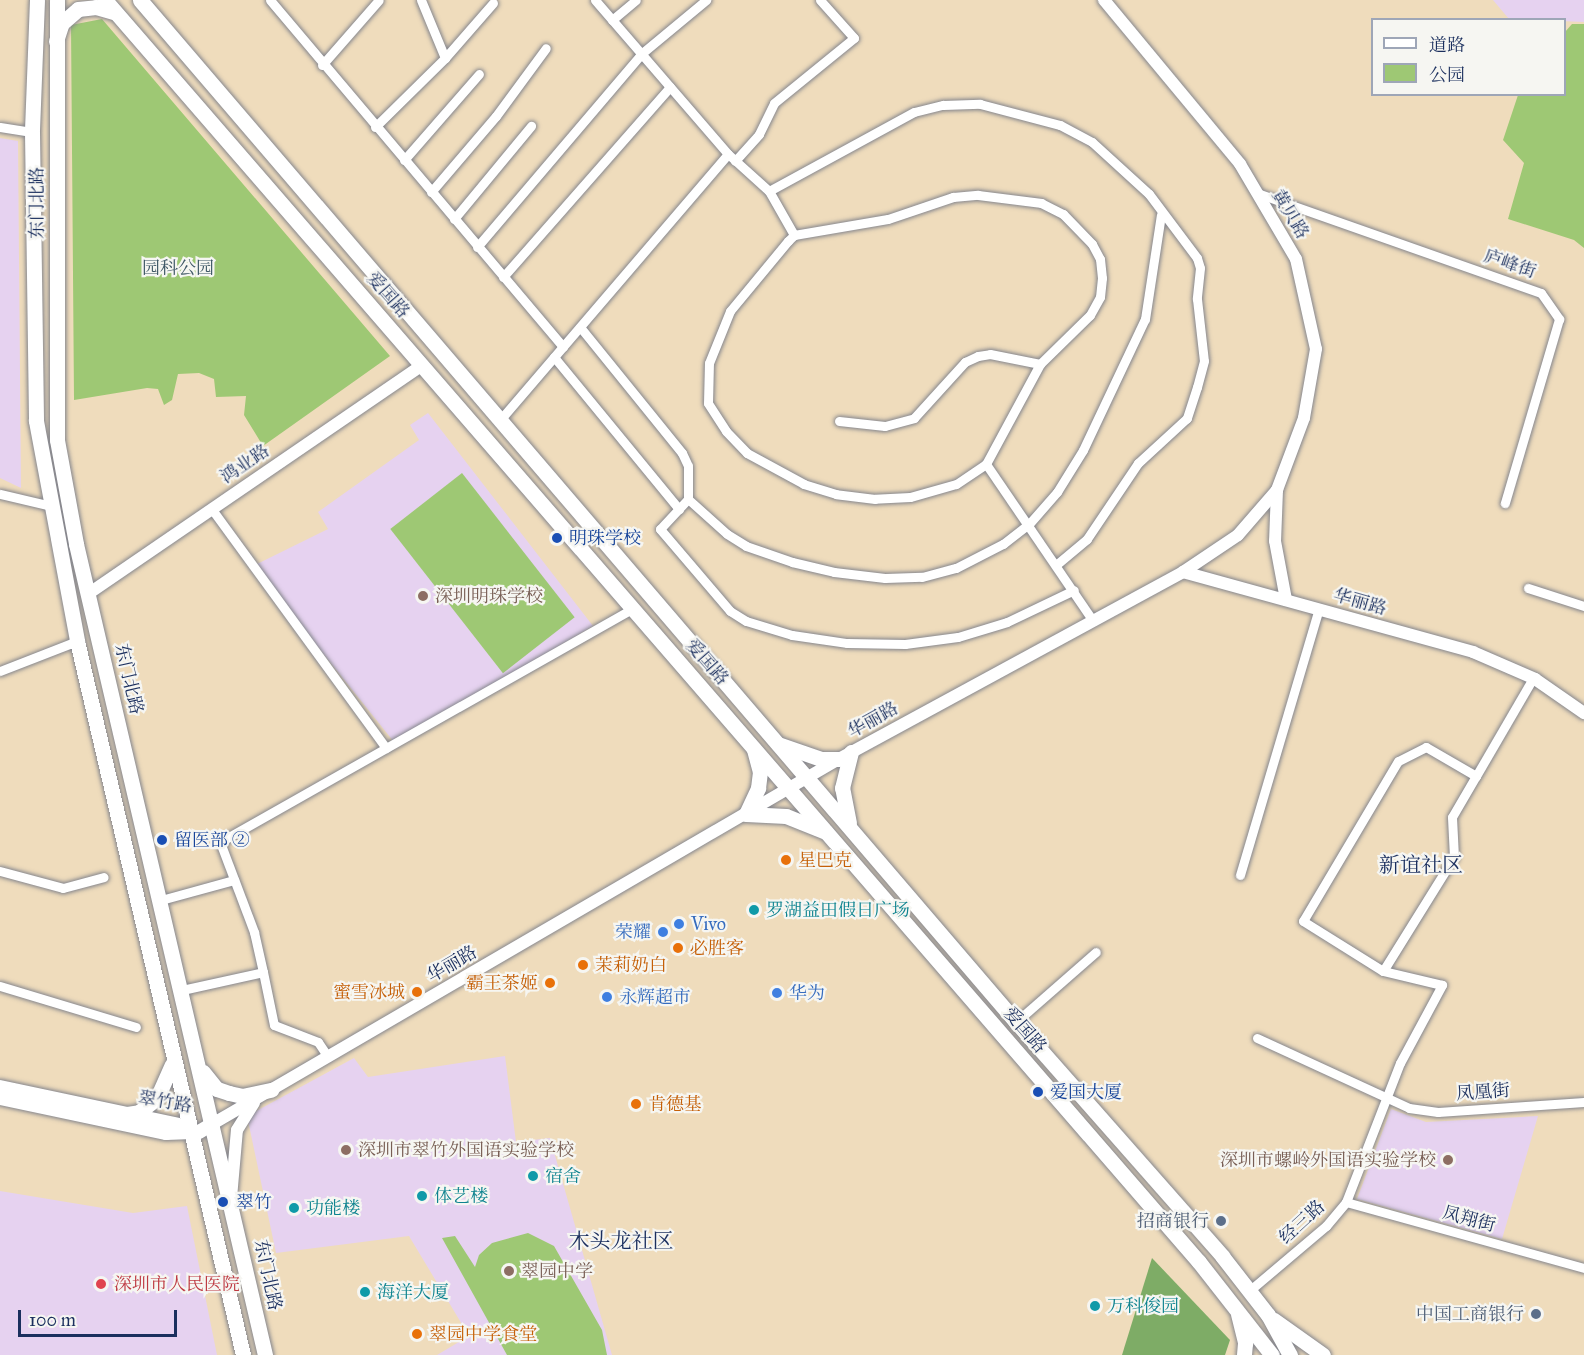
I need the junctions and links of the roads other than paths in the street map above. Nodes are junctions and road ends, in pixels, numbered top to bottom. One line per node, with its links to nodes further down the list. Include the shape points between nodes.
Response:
1 (27, 0): 17 (main road)
2 (37, 0): 17 (main road, 东门北路)
3 (57, 0): 18 (main road, 东门北路)
4 (105, 0): 15 (main road, 爱国路)
5 (140, 0): 44 (main road, 爱国路)
6 (270, 0): 22 (street)
7 (379, 0): 22 (street)
8 (421, 0): 21 (street)
9 (595, 0): 16 (street)
10 (636, 0): 16 (street)
11 (706, 0): 20 (street)
12 (820, 0): 29 (street, via 854,38 774,103 759,134)
13 (1104, 0): 33 (street, 黄贝路, via 1239,164)
14 (493, 3): 21 (street)
15 (117, 13): 18 (main road, via 96,7 78,9 62,23); 43 (main road, 爱国路)
16 (612, 20): 20 (street)
17 (33, 38): 28 (main road, 东门北路)
18 (56, 41): 59 (main road, 东门北路, via 57,440)
19 (546, 48): 32 (street, via 496,116)
20 (641, 54): 24 (street); 37 (street)
21 (445, 58): 27 (street)
22 (322, 65): 27 (street)
23 (479, 74): 30 (street)
24 (670, 87): 29 (street); 38 (street)
25 (531, 126): 35 (street)
26 (0, 127): 28 (street)
27 (375, 127): 30 (street)
28 (32, 132): 51 (main road, 东门北路, via 36,421)
29 (732, 157): 31 (street); 39 (street)
30 (404, 160): 32 (street)
31 (769, 191): 34 (street, via 914,112 943,105 980,104 1060,125 1092,142 1149,194); 36 (street)
32 (431, 192): 35 (street)
33 (1257, 193): 47 (street, 黄贝路, via 1296,258 1316,349 1304,418); 50 (street, 庐峰街, via 1540,293 1559,319)
34 (1161, 215): 54 (street, via 1145,319 1083,450 1057,492); 55 (street, via 1197,258 1200,268 1197,299 1204,361 1197,387 1187,418 1138,463 1087,539)
35 (454, 219): 37 (street)
36 (794, 235): 42 (street, via 888,219 953,197 978,195 1041,203 1064,214 1076,224 1100,259 1100,297 1090,315); 46 (street, via 730,310 720,329 706,387 708,403 726,431 747,453 774,471 836,494 875,499 910,496 956,484)
37 (477, 246): 38 (street)
38 (503, 277): 40 (street)
39 (580, 327): 40 (street); 49 (street, via 682,453 688,466)
40 (563, 347): 41 (street)
41 (554, 357): 44 (street); 53 (street)
42 (1040, 364): 45 (street, via 990,354 978,356 965,362 914,418 885,426); 46 (street)
43 (423, 365): 52 (street, 鸿业路); 62 (main road, 爱国路)
44 (500, 420): 69 (main road, 爱国路)
45 (839, 421)
46 (986, 464): 54 (street)
47 (1277, 490): 56 (street, 黄贝路, via 1238,535); 60 (street, 黄贝路, via 1275,541)
48 (0, 494): 51 (street)
49 (688, 499): 53 (street); 54 (street, via 746,546 824,569 885,578 922,577 956,568 1003,544)
50 (1505, 502)
51 (51, 506): 65 (main road, 东门北路)
52 (211, 508): 59 (street, 鸿业路); 71 (street)
53 (679, 509): 58 (street, via 660,530 730,611 746,621 792,635 847,643 905,644 958,637 1007,622)
54 (1029, 524): 55 (street)
55 (1057, 564): 58 (street)
56 (1183, 572): 60 (street, 华丽路); 64 (street, 华丽路)
57 (1528, 588): 61 (street)
58 (1074, 590): 64 (street)
59 (88, 594): 83 (main road, 东门北路)
60 (1286, 600): 63 (street, 华丽路)
61 (1584, 606)
62 (634, 608): 70 (main road, 爱国路); 71 (street)
63 (1319, 609): 67 (street, 华丽路, via 1473,652); 80 (street)
64 (1093, 621): 72 (street, 华丽路)
65 (76, 641): 66 (street); 93 (main road, 东门北路)
66 (0, 671)
67 (1533, 678): 68 (street, 华丽路); 73 (street)
68 (1584, 713)
69 (777, 743): 72 (main road, via 821,759); 74 (main road, 爱国路)
70 (752, 744): 75 (main road, 爱国路); 76 (main road, via 760,772 758,788)
71 (386, 748): 82 (street, via 220,842)
72 (845, 756): 74 (street, 华丽路); 77 (main road, via 842,788)
73 (1476, 776): 85 (street, via 1452,817 1454,857); 85 (street, via 1426,747 1398,760 1303,921)
74 (807, 777): 75 (street, 华丽路); 77 (main road, 爱国路)
75 (790, 788): 76 (street, 华丽路); 78 (main road, 爱国路)
76 (746, 814): 78 (main road, via 786,816); 92 (street, 华丽路)
77 (850, 829): 89 (main road, 爱国路)
78 (831, 835): 107 (main road, 爱国路)
79 (0, 872): 81 (street, via 63,888)
80 (1239, 875)
81 (104, 877)
82 (234, 880): 83 (street); 86 (street, via 254,932)
83 (161, 900): 88 (main road, 东门北路)
84 (1096, 952): 89 (street)
85 (1383, 971): 98 (street, 经三路, via 1442,985)
86 (263, 972): 88 (street); 92 (street, via 274,1025 318,1042)
87 (0, 986): 90 (street)
88 (182, 990): 94 (main road, 东门北路)
89 (1016, 1022): 106 (main road, 爱国路)
90 (136, 1027)
91 (1257, 1038): 98 (street, 凤凰街)
92 (328, 1057): 96 (street, 华丽路)
93 (172, 1059): 100 (main road, via 169,1078 157,1098 139,1112); 102 (main road, 东门北路)
94 (201, 1068): 96 (main road, via 208,1081 229,1094); 101 (main road, 东门北路)
95 (0, 1087): 100 (main road, 翠竹路)
96 (266, 1093): 101 (street, 华丽路); 103 (street, via 237,1130)
97 (0, 1098): 102 (main road, 翠竹路, via 157,1131)
98 (1386, 1098): 99 (street, 凤凰街, via 1409,1108 1438,1112); 104 (street, 经三路)
99 (1584, 1102)
100 (127, 1114): 102 (main road, 翠竹路)
101 (214, 1123): 102 (main road, 翠竹路); 103 (main road, 东门北路)
102 (190, 1131): 110 (main road, 东门北路)
103 (231, 1198): 109 (main road, 东门北路)
104 (1346, 1202): 105 (street, 凤翔街); 106 (street, 经三路, via 1326,1226)
105 (1584, 1268)
106 (1249, 1291): 108 (main road, 爱国路)
107 (1234, 1303): 113 (main road, via 1245,1343); 114 (main road, 爱国路)
108 (1268, 1315): 115 (main road, 爱国路); 116 (main road)
109 (261, 1333): 111 (main road, 东门北路); 112 (street)
110 (243, 1355)
111 (265, 1355)
112 (272, 1355)
113 (1244, 1355)
114 (1272, 1355)
115 (1290, 1355)
116 (1323, 1355)

